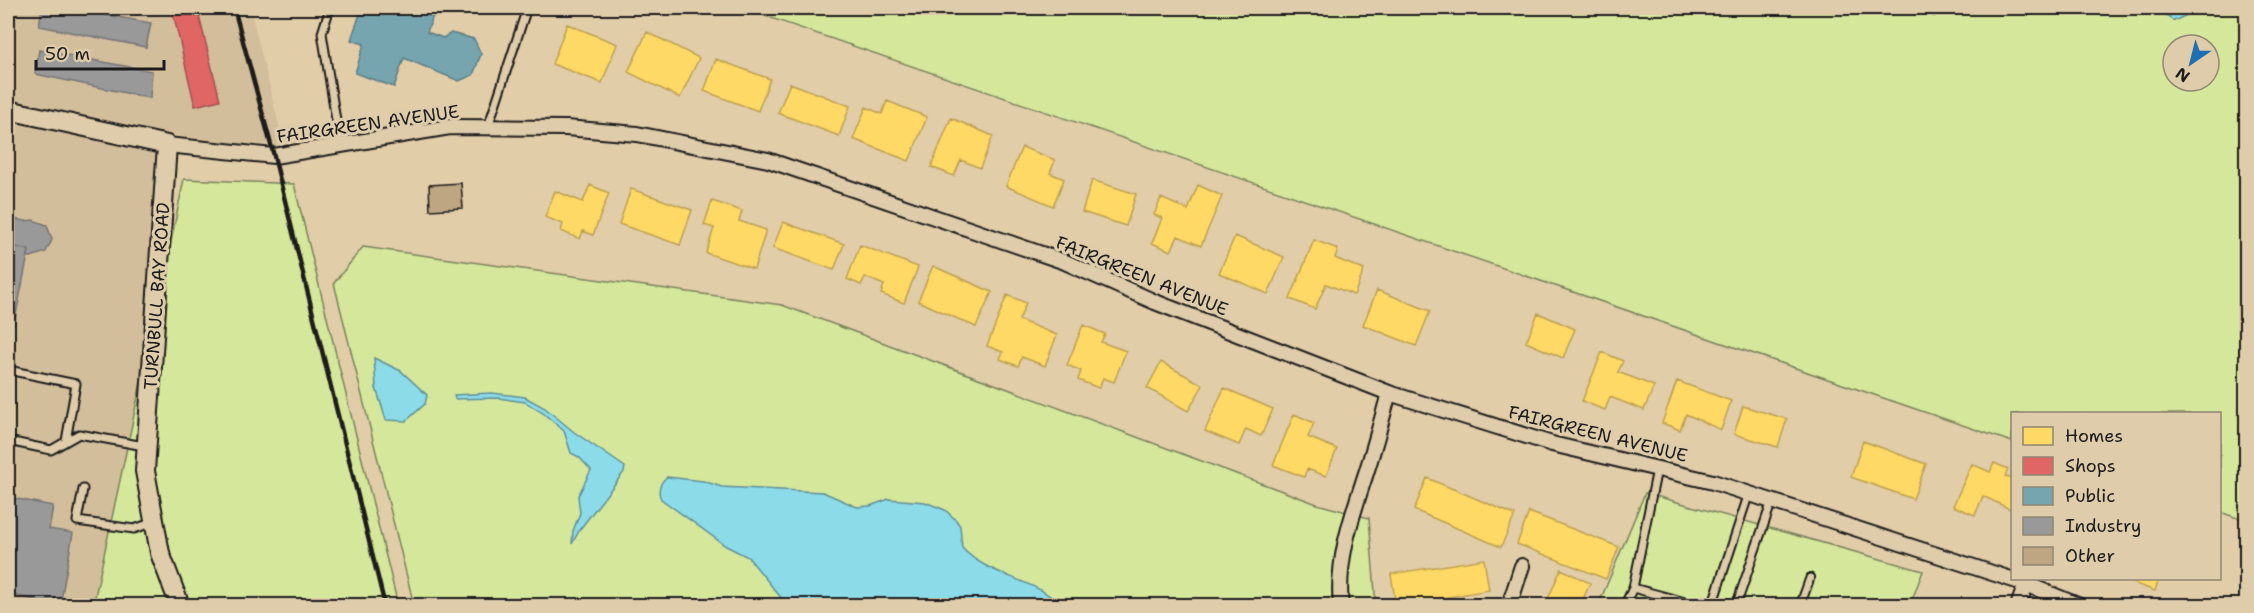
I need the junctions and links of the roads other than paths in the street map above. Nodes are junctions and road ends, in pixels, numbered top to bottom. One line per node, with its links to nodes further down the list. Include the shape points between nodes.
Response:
1 (330, 8): 6 (lane, via 322,33)
2 (527, 8): 4 (lane)
3 (8, 110): 5 (street)
4 (488, 127): 6 (street, FAIRGREEN AVENUE, via 450,127); 8 (street, FAIRGREEN AVENUE, via 637,134 768,160 1065,262 1155,302)
5 (167, 145): 6 (street, FAIRGREEN AVENUE, via 274,156); 11 (street, TURNBULL BAY ROAD)
6 (340, 145)
7 (8, 370): 10 (lane, via 76,384)
8 (1389, 393): 12 (street, FAIRGREEN AVENUE, via 1552,444); 24 (street, via 1349,519 1339,584)
9 (8, 441): 10 (lane, via 51,450)
10 (66, 441): 11 (lane, via 79,434)
11 (147, 447): 16 (street, TURNBULL BAY ROAD, via 145,471)
12 (1658, 468): 14 (street, FAIRGREEN AVENUE); 22 (lane)
13 (83, 489): 16 (lane, via 77,521 134,529)
14 (1749, 493): 15 (street, FAIRGREEN AVENUE); 28 (lane)
15 (1772, 501): 19 (street, FAIRGREEN AVENUE); 29 (lane)
16 (154, 522): 23 (street, TURNBULL BAY ROAD, via 160,553)
17 (1522, 566): 25 (street)
18 (1810, 578): 30 (lane)
19 (2011, 579)
20 (2014, 580): 21 (street, FAIRGREEN AVENUE)
21 (2026, 584): 31 (street); 32 (street, FAIRGREEN AVENUE)
22 (1633, 588): 26 (lane); 27 (lane)
23 (180, 606)
24 (1341, 606)
25 (1509, 606)
26 (1624, 606)
27 (1700, 606)
28 (1712, 606)
29 (1736, 606)
30 (1800, 606)
31 (2018, 606)
32 (2080, 606)

